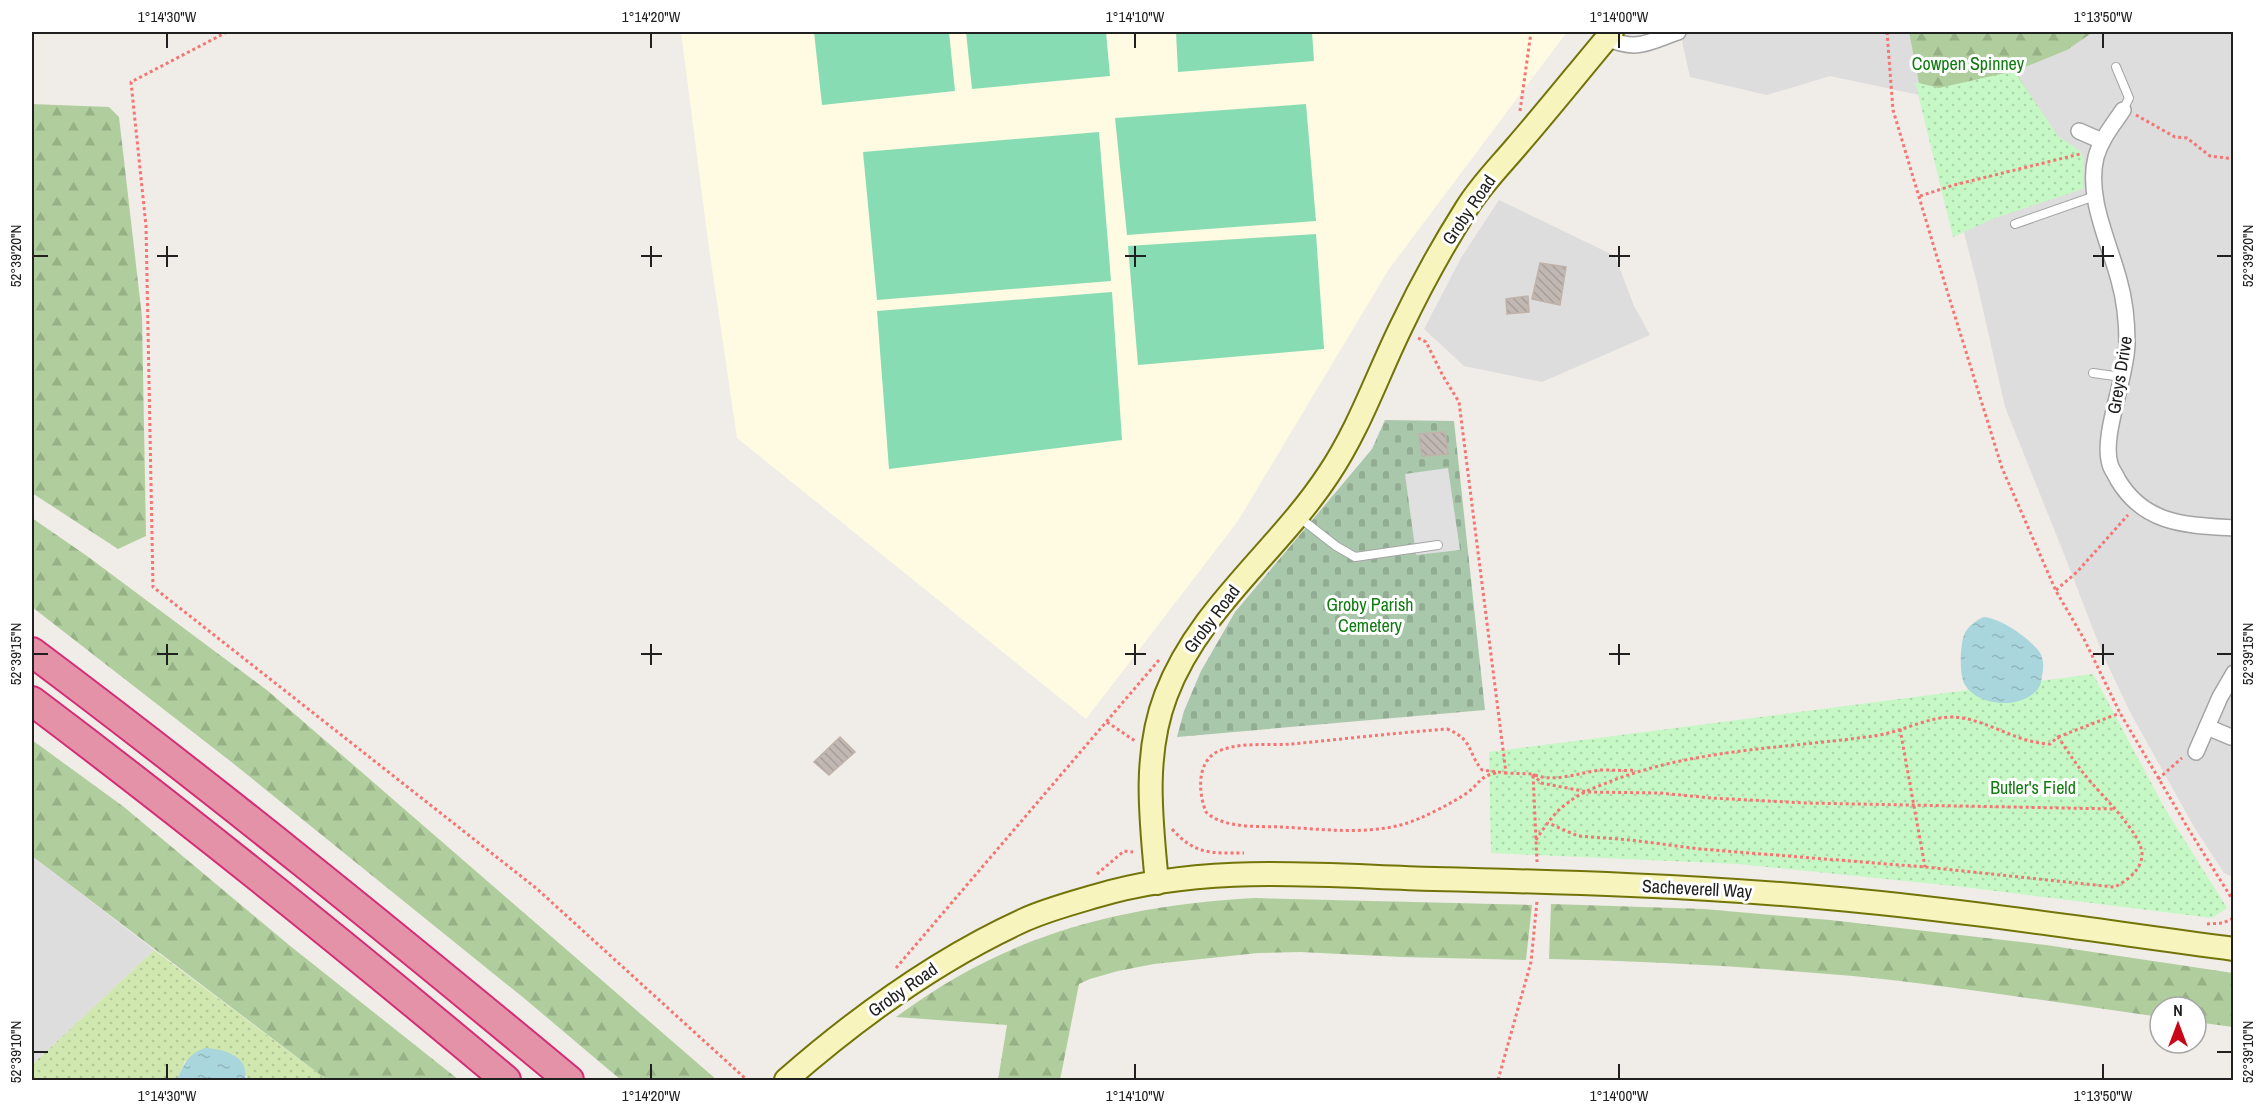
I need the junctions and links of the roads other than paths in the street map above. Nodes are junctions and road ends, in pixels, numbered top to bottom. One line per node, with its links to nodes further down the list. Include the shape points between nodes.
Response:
1 (1678, 32): 2 (street, via 1637,46 1622,45)
2 (1607, 34): 11 (street, Groby Road, via 1467,207 1400,328 1353,432 1328,475)
3 (2116, 67): 4 (lane, via 2129,98)
4 (2123, 110): 6 (street)
5 (2079, 131): 6 (street)
6 (2099, 148): 7 (street, Greys Drive, via 2093,174)
7 (2095, 196): 8 (lane); 10 (street, Greys Drive, via 2127,322)
8 (2015, 224)
9 (2093, 373): 10 (lane)
10 (2122, 376): 12 (street, Greys Drive, via 2108,446 2110,464 2133,501 2152,515 2193,525)
11 (1297, 515): 13 (lane, via 1355,557); 20 (street, Groby Road, via 1194,638 1165,697 1153,752 1150,790)
12 (2234, 528)
13 (1438, 545)
14 (32, 652): 23 (highway, via 369,915)
15 (2234, 673): 17 (street)
16 (32, 701): 22 (highway, via 368,964)
17 (2206, 727): 18 (street); 19 (street)
18 (2231, 737)
19 (2196, 752)
20 (1157, 883): 21 (street, Sacheverell Way, via 1252,872 1541,868 1663,886 1905,905); 24 (street, Groby Road, via 1100,895 1027,919 978,943 902,989)
21 (2234, 949)
22 (506, 1080)
23 (569, 1080)
24 (786, 1080)

